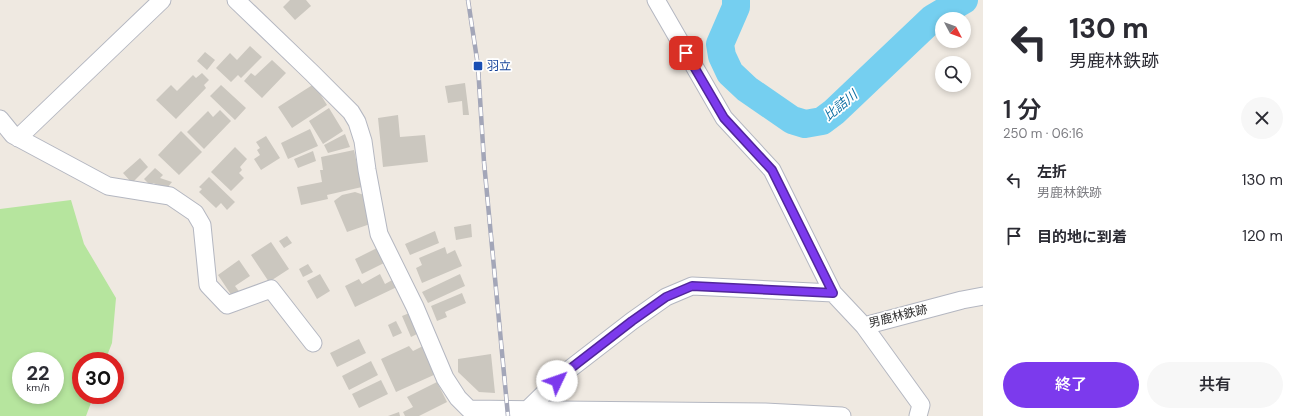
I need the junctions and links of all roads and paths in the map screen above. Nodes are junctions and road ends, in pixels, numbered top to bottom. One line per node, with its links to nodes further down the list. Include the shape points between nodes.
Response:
1 (162, 0): 5 (street)
2 (236, 0): 10 (street, via 351,112 357,122 363,141 379,234 445,378)
3 (656, 0): 6 (street, 男鹿林鉄跡, via 724,118 772,170)
4 (0, 119): 5 (street)
5 (18, 138): 9 (street, via 108,186 170,196 195,214 202,225 208,285 227,305 271,288)
6 (833, 293): 8 (street, 男鹿林鉄跡); 11 (street, via 692,286 666,297 632,321 566,372)
7 (983, 296): 8 (street, 男鹿林鉄跡)
8 (864, 326): 14 (street, via 921,405)
9 (313, 343)
10 (458, 398): 11 (street, via 469,408); 12 (street)
11 (528, 409): 13 (street, via 765,412)
12 (457, 416)
13 (842, 416)
14 (918, 416)

